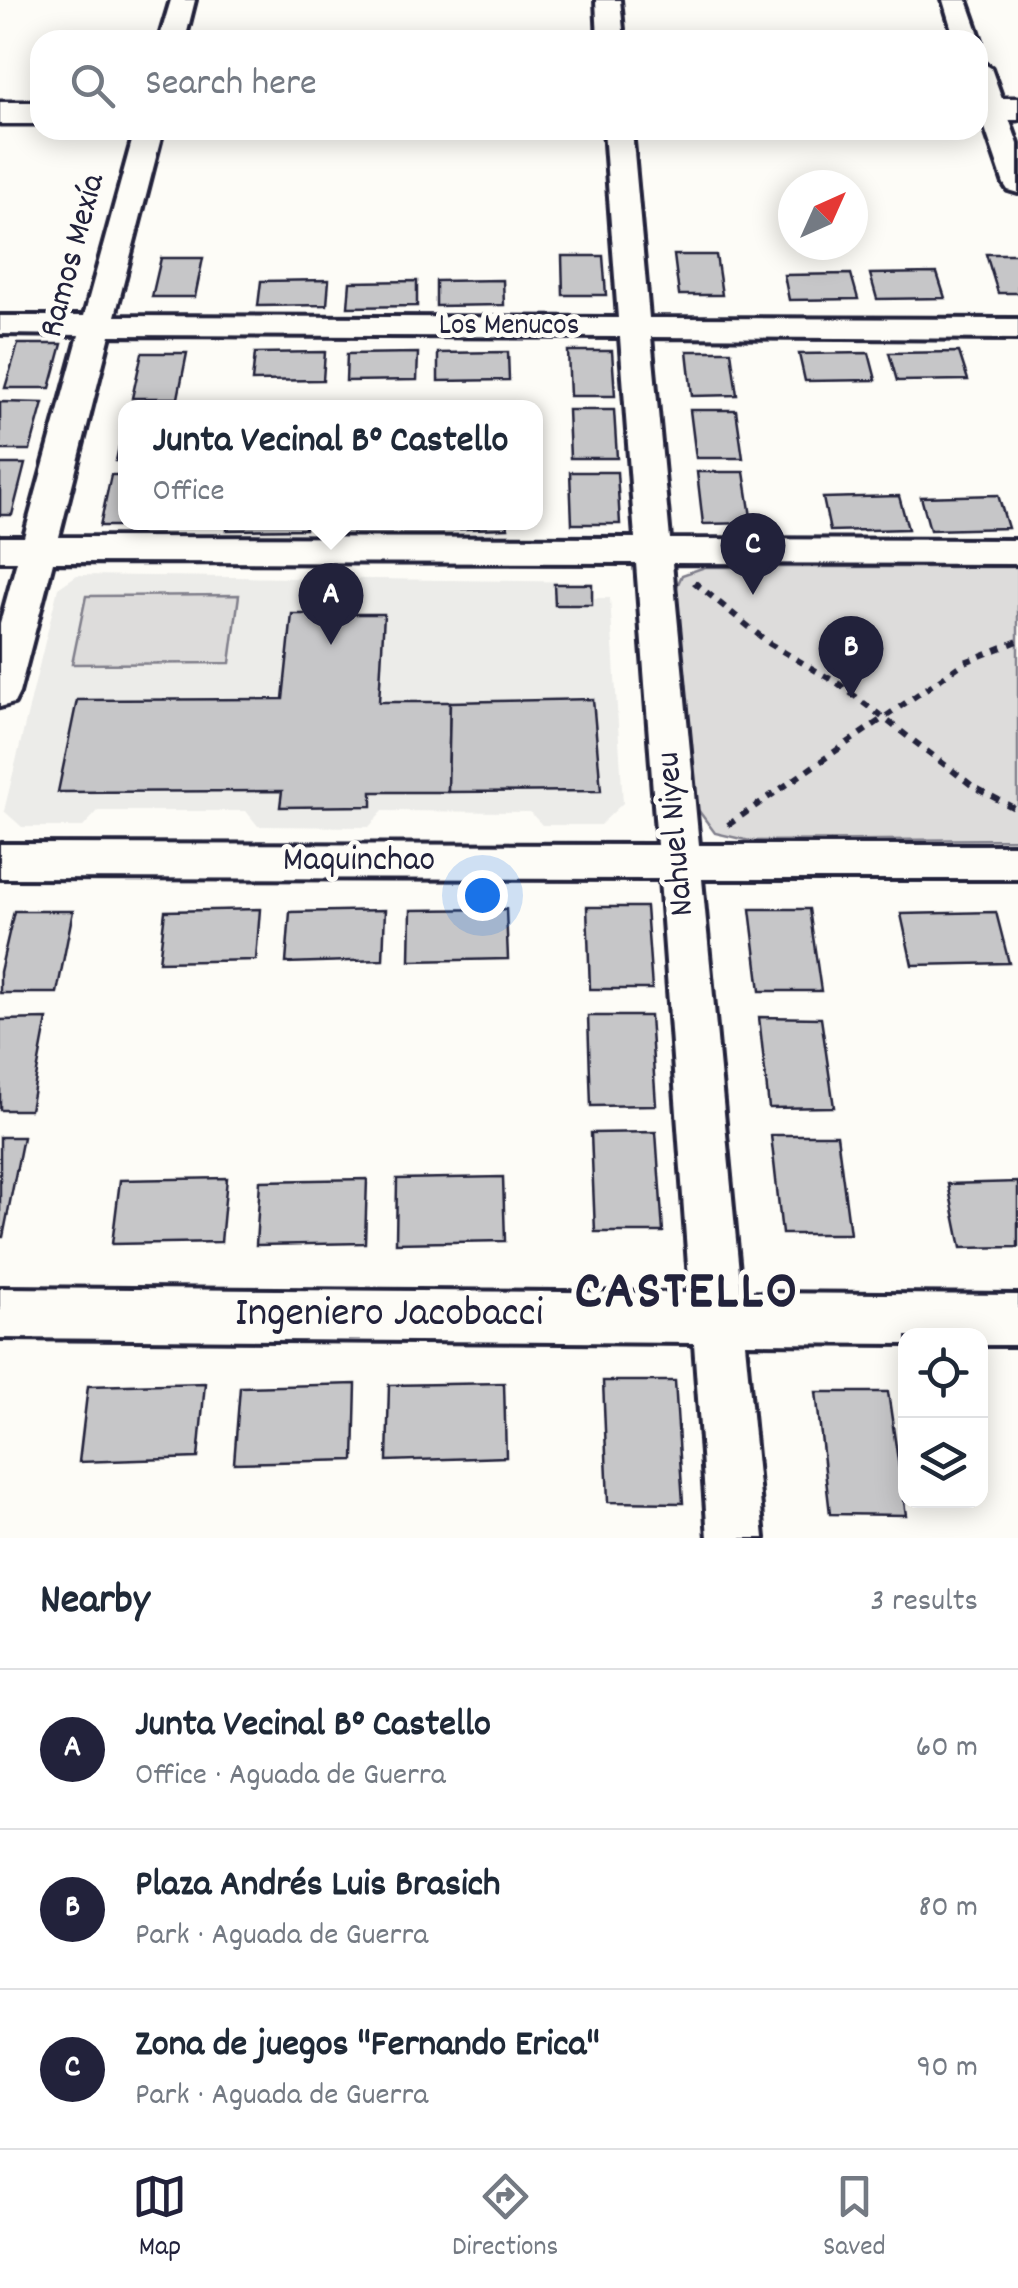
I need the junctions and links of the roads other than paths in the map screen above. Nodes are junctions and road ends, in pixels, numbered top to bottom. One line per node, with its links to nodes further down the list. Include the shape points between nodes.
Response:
1 (183, 0): 4 (street)
2 (608, 0): 5 (street)
3 (955, 0): 6 (street)
4 (175, 30)
5 (610, 30)
6 (965, 30)
7 (996, 109): 12 (street)
8 (0, 113): 9 (main road)
9 (30, 113)
10 (145, 140): 14 (street, Ramos Mexía)
11 (619, 140): 15 (street, Nahuel Niyeu)
12 (1018, 184)
13 (0, 325): 14 (street, Los Menucos)
14 (97, 325): 15 (street, Los Menucos); 18 (street, Ramos Mexía)
15 (635, 327): 16 (street, Los Menucos); 19 (street, Nahuel Niyeu)
16 (1018, 329)
17 (0, 549): 18 (street)
18 (38, 549): 19 (street); 21 (street, Ramos Mexía)
19 (654, 551): 20 (street); 23 (street, Nahuel Niyeu)
20 (1018, 552)
21 (0, 693)
22 (0, 861): 23 (street, Maquinchao)
23 (680, 862): 24 (street, Maquinchao); 26 (street, Nahuel Niyeu)
24 (1018, 862)
25 (0, 1313): 26 (street, Ingeniero Jacobacci)
26 (717, 1318): 27 (street, Ingeniero Jacobacci); 28 (street, Nahuel Niyeu)
27 (1018, 1320)
28 (736, 1538)

